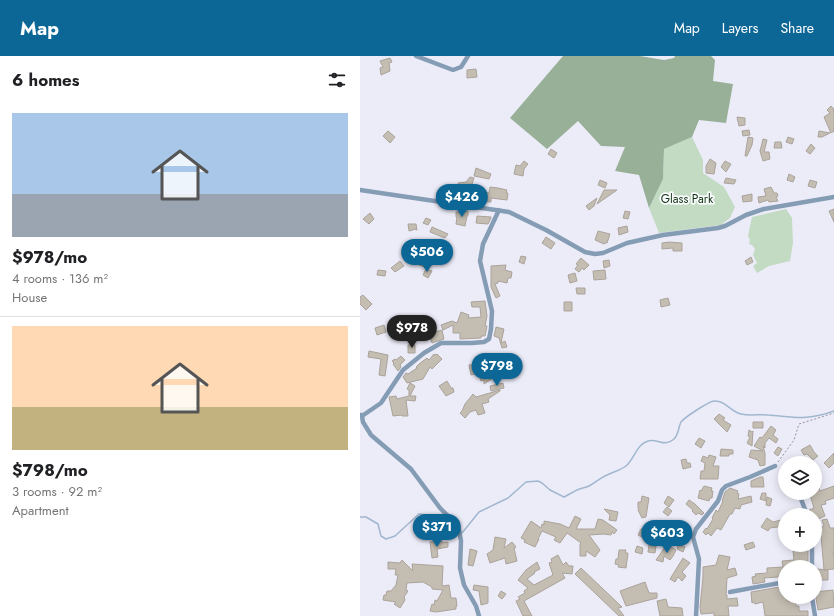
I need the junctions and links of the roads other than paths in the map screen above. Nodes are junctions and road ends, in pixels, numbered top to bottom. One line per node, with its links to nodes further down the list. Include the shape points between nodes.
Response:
1 (416, 56): 2 (street, via 453,70 461,67)
2 (468, 56)
3 (360, 190): 5 (street)
4 (834, 197): 5 (street, via 764,209 718,228 627,243 595,254 585,252 520,217)
5 (499, 210): 6 (street, via 483,244 480,261 492,311 488,339 484,342 441,343 424,353 403,370 381,404)
6 (361, 415): 11 (street, via 371,435 411,469 440,508 455,523 461,541 460,568 464,585)
7 (775, 466): 12 (street, via 726,486 718,501 696,529 693,537 699,559)
8 (778, 583): 9 (street)
9 (730, 592)
10 (813, 604): 13 (street)
11 (479, 616)
12 (696, 616)
13 (815, 616)

